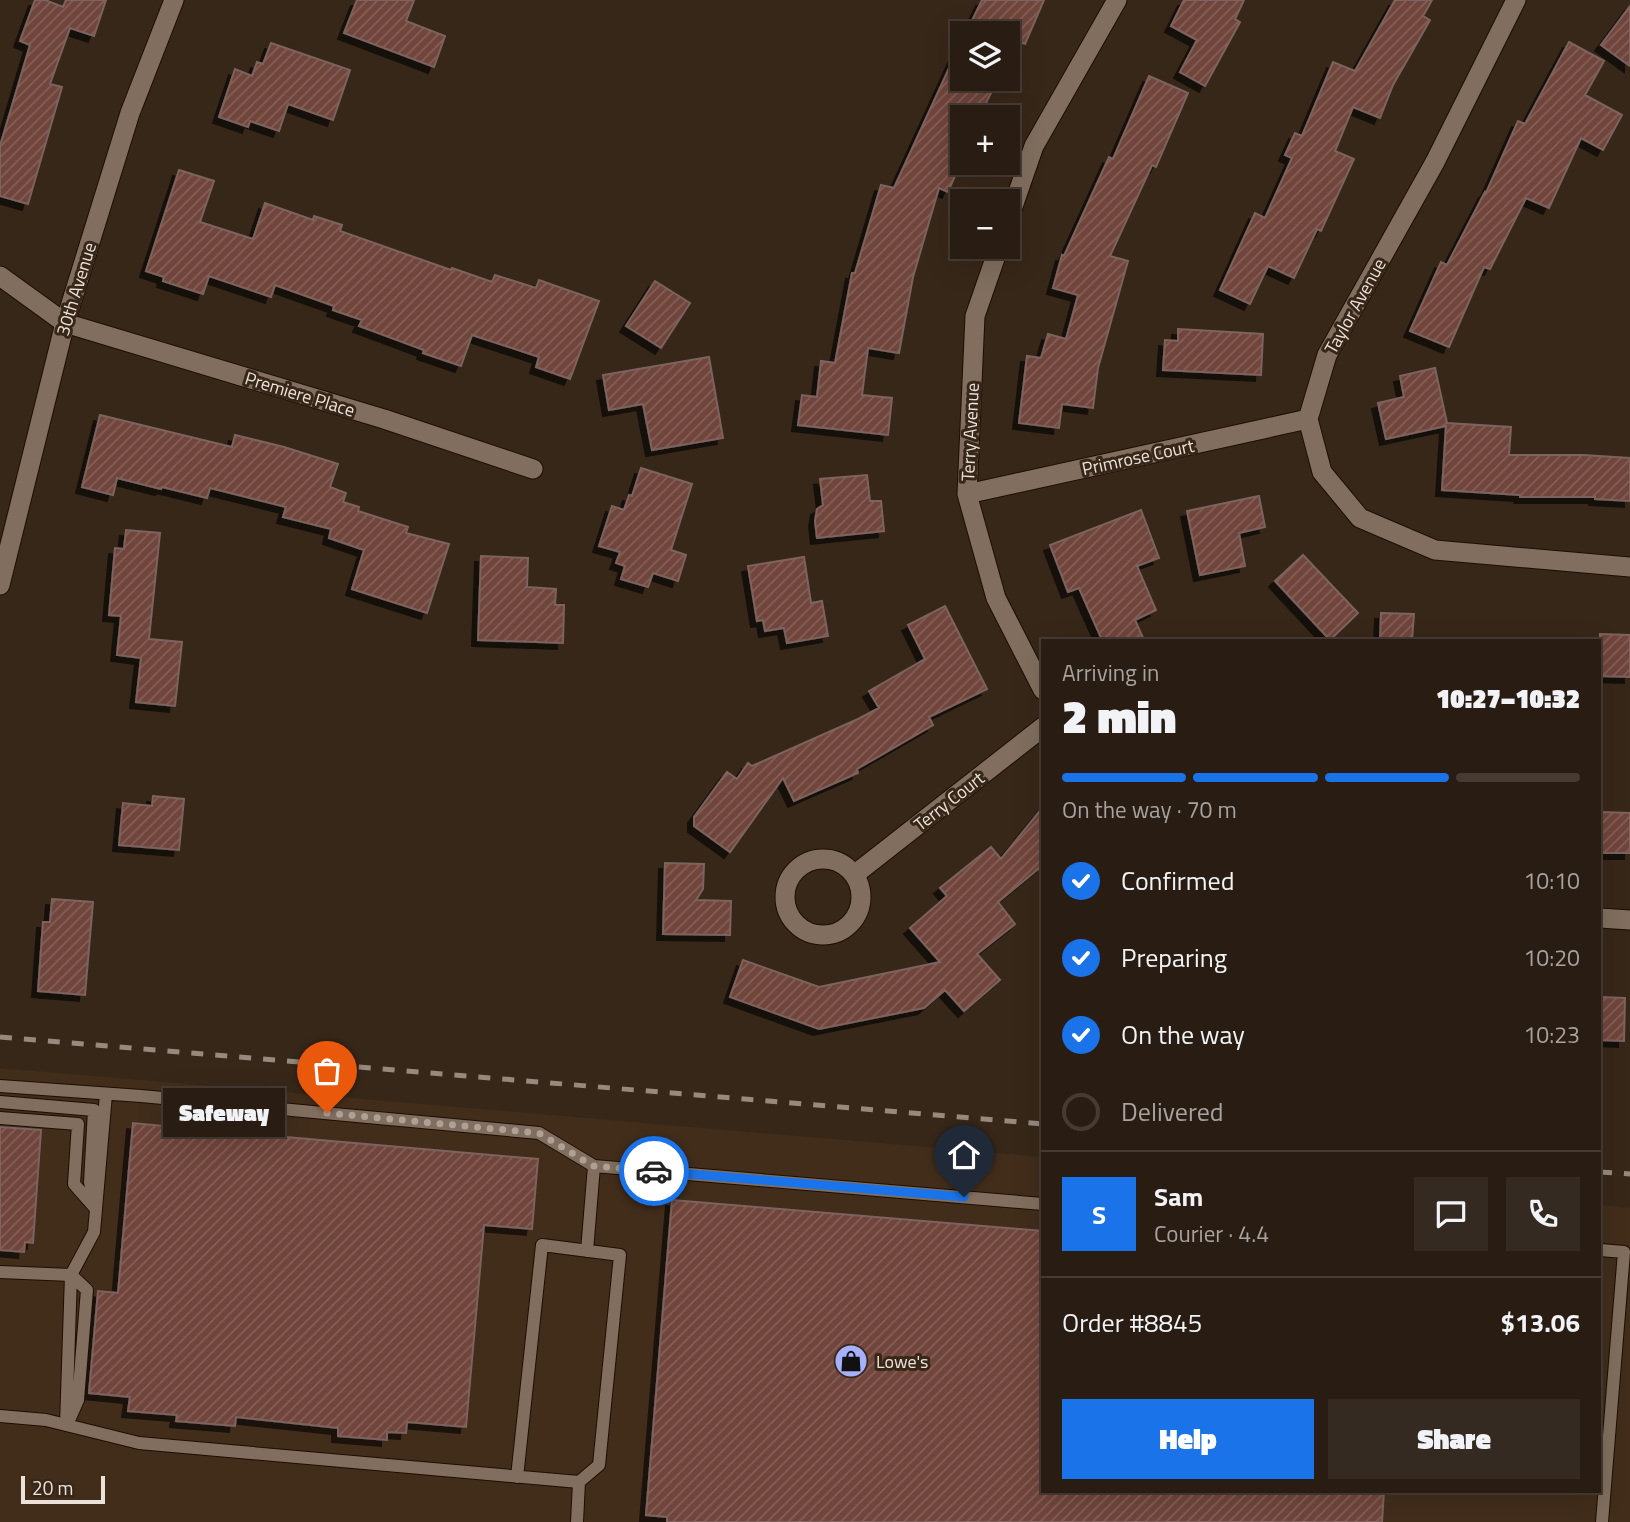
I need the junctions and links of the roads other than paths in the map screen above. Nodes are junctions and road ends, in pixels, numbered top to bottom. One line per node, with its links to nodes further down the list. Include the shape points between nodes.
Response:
1 (174, 0): 7 (street, 30th Avenue, via 130,113)
2 (1117, 0): 4 (street, via 1034,146)
3 (1517, 0): 8 (street, Taylor Avenue, via 1435,162 1327,355)
4 (1019, 189)
5 (995, 259): 10 (street, Terry Avenue, via 975,316)
6 (0, 276): 7 (street, Premiere Place)
7 (65, 323): 9 (street, Premiere Place); 12 (street, 30th Avenue)
8 (1308, 419): 10 (street, Primrose Court); 11 (street, via 1321,472 1360,517 1435,550)
9 (533, 469)
10 (967, 494): 13 (street, Terry Avenue, via 996,598)
11 (1630, 567)
12 (0, 585)
13 (1041, 686)
14 (1041, 729): 15 (street, Terry Court)
15 (854, 874)
16 (1601, 918): 17 (street)
17 (1630, 920)
18 (0, 1086): 19 (lane)
19 (106, 1094): 22 (lane, via 539,1133); 24 (lane)
20 (0, 1102): 24 (lane, via 94,1110 90,1182)
21 (0, 1118): 24 (lane, via 78,1124 74,1184)
22 (593, 1166): 23 (lane); 26 (lane)
23 (1041, 1204)
24 (96, 1209): 28 (lane, via 94,1233)
25 (1601, 1250): 34 (lane, via 1624,1252)
26 (587, 1251): 31 (lane, via 542,1245); 32 (lane, via 620,1255 599,1465)
27 (0, 1272): 28 (lane)
28 (71, 1275): 30 (lane)
29 (0, 1416): 30 (lane)
30 (66, 1425): 31 (lane, via 139,1443)
31 (517, 1477): 32 (lane)
32 (579, 1482): 33 (lane)
33 (576, 1522)
34 (1602, 1522)

